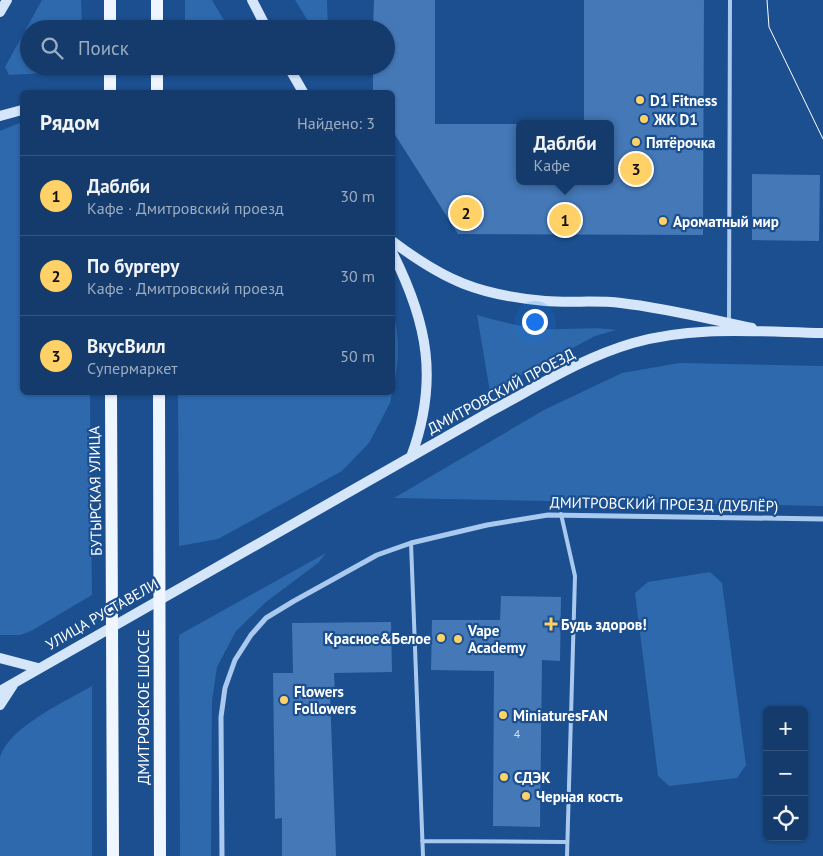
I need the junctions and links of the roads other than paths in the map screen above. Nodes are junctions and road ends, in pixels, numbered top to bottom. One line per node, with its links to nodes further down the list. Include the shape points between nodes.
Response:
1 (7, 0): 6 (main road)
2 (110, 0): 7 (main road)
3 (158, 0): 8 (main road)
4 (252, 0): 9 (main road)
5 (730, 0): 20 (lane)
6 (0, 12)
7 (110, 20)
8 (158, 20)
9 (262, 20)
10 (110, 75): 13 (main road)
11 (157, 75): 14 (main road)
12 (293, 75): 15 (main road)
13 (110, 90)
14 (157, 90)
15 (301, 90)
16 (20, 111): 17 (main road)
17 (0, 116)
18 (395, 243): 20 (main road, via 436,272 467,287 500,295 545,301 621,303)
19 (395, 258): 25 (main road, via 420,318 426,344 426,403)
20 (728, 323): 21 (main road)
21 (778, 332): 22 (main road, ДМИТРОВСКИЙ ПРОЕЗД); 25 (main road, ДМИТРОВСКИЙ ПРОЕЗД, via 704,332 634,343 561,373)
22 (823, 333)
23 (111, 395): 30 (main road, БУТЫРСКАЯ УЛИЦА)
24 (158, 395): 39 (main road, ДМИТРОВСКОЕ ШОССЕ)
25 (411, 457): 29 (main road, ДМИТРОВСКИЙ ПРОЕЗД)
26 (561, 514): 27 (street, ДМИТРОВСКИЙ ПРОЕЗД (ДУБЛЁР)); 28 (street, ДМИТРОВСКИЙ ПРОЕЗД (ДУБЛЁР), via 487,525); 37 (lane, via 575,576)
27 (823, 519)
28 (411, 543): 36 (lane); 40 (street, ДМИТРОВСКИЙ ПРОЕЗД (ДУБЛЁР), via 377,555 266,618 235,660 221,717)
29 (220, 565): 32 (main road, УЛИЦА РУСТАВЕЛИ)
30 (113, 589): 38 (main road, ДМИТРОВСКОЕ ШОССЕ)
31 (0, 658): 32 (main road)
32 (38, 668): 33 (main road, УЛИЦА РУСТАВЕЛИ)
33 (15, 682): 34 (main road, УЛИЦА РУСТАВЕЛИ); 35 (main road)
34 (0, 690)
35 (0, 705)
36 (422, 841): 37 (lane); 41 (lane)
37 (566, 842): 42 (lane)
38 (113, 856)
39 (160, 856)
40 (222, 856)
41 (423, 856)
42 (567, 856)

